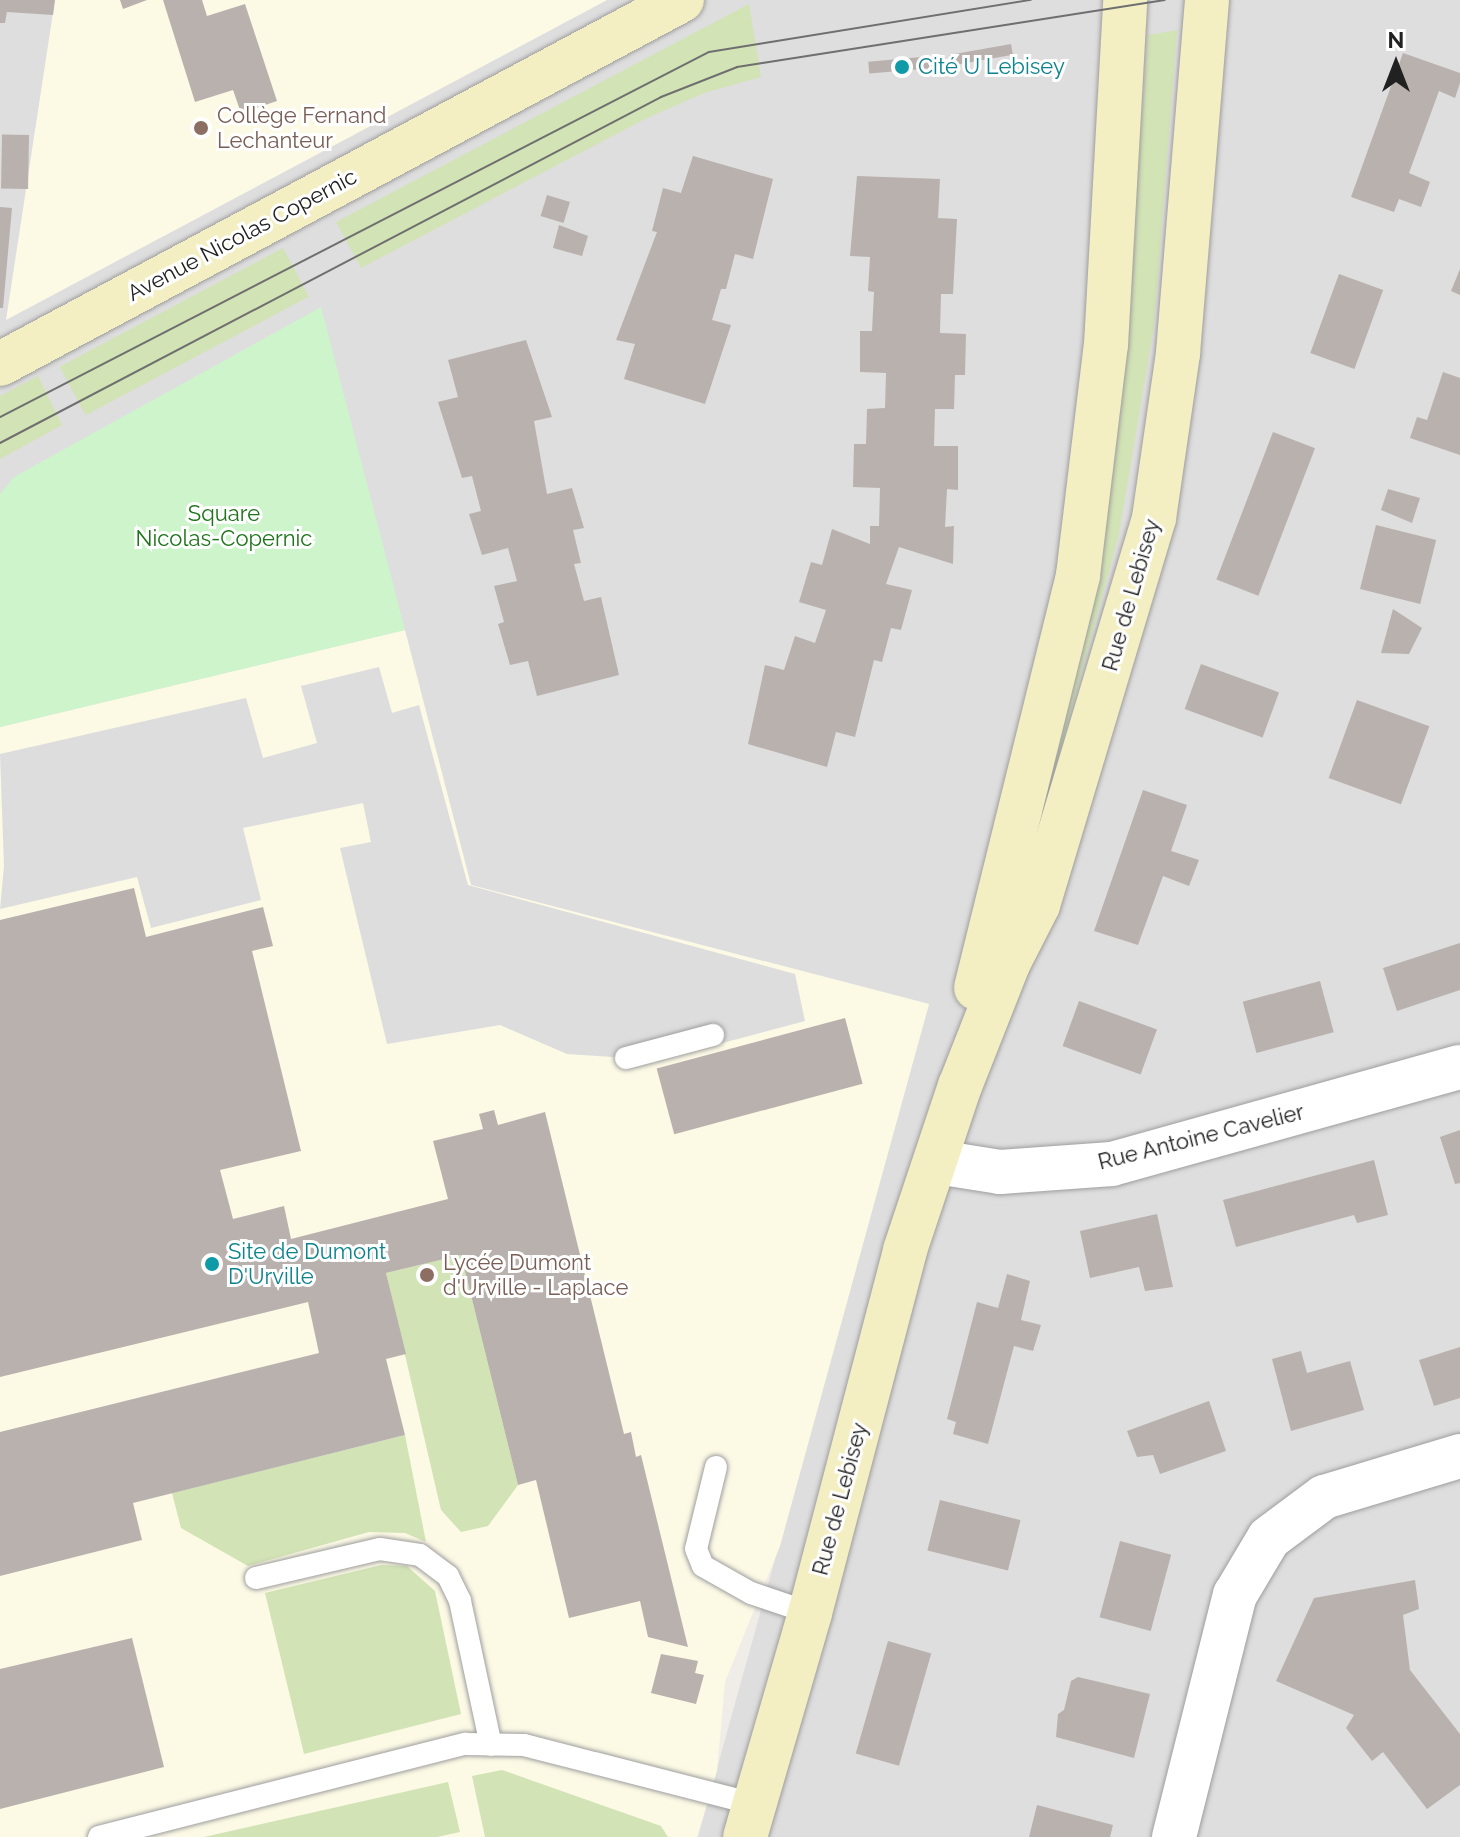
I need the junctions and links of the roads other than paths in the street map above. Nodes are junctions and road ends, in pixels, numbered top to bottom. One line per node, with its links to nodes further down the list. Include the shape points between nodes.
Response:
1 (707, 0): 4 (street, Avenue Nicolas Copernic)
2 (1125, 0): 9 (street, Rue de Lebisey, via 1106,345 1078,575)
3 (1207, 0): 9 (street, Rue de Lebisey, via 1178,353 1154,518 1038,905 976,1046)
4 (668, 9): 5 (street, Avenue Nicolas Copernic)
5 (0, 364)
6 (713, 1035): 7 (lane)
7 (626, 1058)
8 (1460, 1067): 9 (street, Rue Antoine Cavelier, via 1112,1164 1000,1172)
9 (937, 1162): 13 (street, Rue de Lebisey, via 905,1250)
10 (1460, 1456): 17 (street, via 1324,1497 1269,1538 1235,1595)
11 (716, 1467): 13 (lane, via 696,1549 703,1566 751,1593)
12 (256, 1578): 14 (lane, via 380,1549 420,1555 448,1576 460,1601)
13 (810, 1613): 15 (street, Rue de Lebisey)
14 (491, 1745): 15 (lane, via 524,1745); 16 (lane, via 465,1744)
15 (749, 1820)
16 (99, 1837)
17 (1174, 1837)

